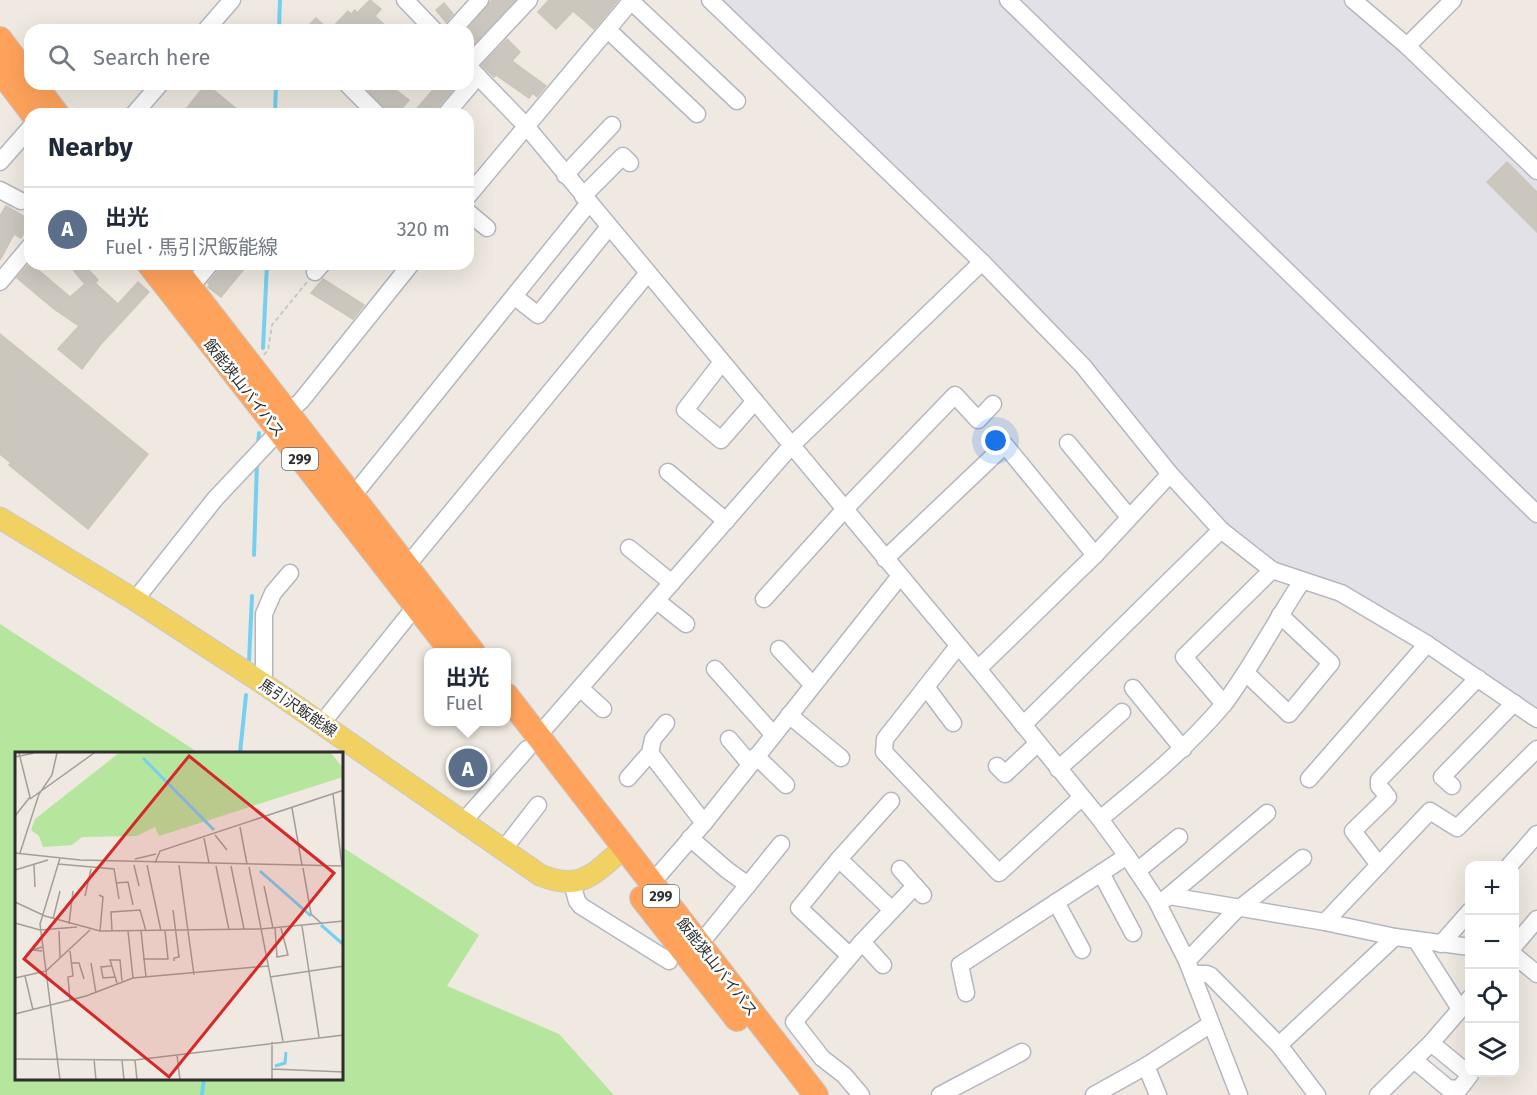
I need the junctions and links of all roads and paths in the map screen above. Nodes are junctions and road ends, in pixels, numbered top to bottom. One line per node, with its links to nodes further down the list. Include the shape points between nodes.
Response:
1 (232, 0): 10 (street)
2 (405, 0): 11 (street)
3 (480, 0): 12 (street)
4 (529, 0): 16 (street)
5 (710, 0): 46 (street)
6 (1008, 0): 67 (street)
7 (1353, 0): 15 (street)
8 (1453, 0): 15 (street)
9 (631, 1): 13 (street); 24 (street)
10 (211, 24)
11 (428, 24)
12 (458, 24)
13 (608, 30): 30 (street); 32 (street)
14 (0, 39): 18 (highway)
15 (1407, 46): 36 (street)
16 (474, 65)
17 (0, 71): 25 (highway)
18 (24, 71)
19 (474, 72): 32 (street)
20 (39, 90): 26 (highway)
21 (155, 90): 27 (street)
22 (353, 90): 28 (street)
23 (459, 90): 29 (street)
24 (737, 101)
25 (28, 108)
26 (52, 108)
27 (139, 108)
28 (371, 108)
29 (449, 108)
30 (697, 114)
31 (612, 125): 37 (street)
32 (526, 126): 37 (street); 38 (street)
33 (24, 135): 34 (street)
34 (0, 162)
35 (630, 163): 40 (street, via 623,156)
36 (1537, 171)
37 (565, 175): 40 (street)
38 (474, 189)
39 (1, 194): 41 (street)
40 (586, 200): 43 (street); 55 (street)
41 (21, 201)
42 (474, 217): 44 (street)
43 (609, 227): 52 (street); 55 (street, via 538,315)
44 (487, 228)
45 (24, 253): 53 (street)
46 (982, 262): 62 (street); 64 (street, via 1083,366)
47 (153, 270): 60 (highway, 飯能狭山バイパス / 299)
48 (176, 270): 54 (highway, 飯能狭山バイパス / 299)
49 (205, 270): 54 (street)
50 (316, 270): 57 (path, via 273,325 268,350)
51 (406, 270): 60 (street)
52 (648, 273): 56 (street); 75 (street)
53 (0, 282)
54 (190, 288): 57 (highway, 飯能狭山バイパス / 299)
55 (515, 297): 65 (street)
56 (722, 362): 58 (street); 58 (street, via 685,410 721,440)
57 (254, 370): 60 (highway, 飯能狭山バイパス / 299)
58 (755, 401): 62 (street)
59 (993, 404): 66 (street, via 978,420 955,395)
60 (270, 437): 65 (highway, 飯能狭山バイパス / 299); 82 (street); 84 (highway, 飯能狭山バイパス / 299)
61 (1068, 443): 68 (street)
62 (792, 445): 66 (street); 70 (street)
63 (668, 472): 70 (street)
64 (1170, 474): 68 (street); 71 (street)
65 (352, 497): 75 (highway, 飯能狭山バイパス / 299)
66 (845, 509): 74 (street); 81 (street)
67 (1537, 514)
68 (1129, 517): 73 (street)
69 (0, 518): 82 (main road, 馬引沢飯能線)
70 (726, 521): 80 (street)
71 (1221, 530): 76 (street); 111 (street)
72 (629, 548): 80 (street)
73 (1095, 555): 74 (street, via 1005,445); 93 (street)
74 (885, 559): 78 (street)
75 (406, 567): 90 (highway, 飯能狭山バイパス / 299)
76 (1272, 570): 79 (street); 103 (street, via 1184,657)
77 (290, 573): 96 (street, via 273,593 264,614)
78 (900, 576): 87 (street); 97 (street)
79 (1302, 581): 85 (street); 88 (street, via 1341,593)
80 (672, 583): 83 (street)
81 (765, 599)
82 (135, 600): 96 (main road, 馬引沢飯能線)
83 (657, 601): 86 (street); 99 (street)
84 (416, 606): 89 (highway, 飯能狭山バイパス / 299); 108 (street)
85 (1280, 615): 94 (street); 94 (street, via 1331,663 1288,714)
86 (686, 624)
87 (955, 642): 93 (street); 98 (street); 113 (street)
88 (1427, 644): 95 (street); 126 (street)
89 (449, 648)
90 (470, 648)
91 (779, 649): 97 (street)
92 (715, 669): 114 (street)
93 (978, 669): 111 (street)
94 (1247, 674): 103 (street)
95 (1478, 678): 101 (street); 146 (street, via 1379,780 1388,797 1353,831)
96 (264, 684): 108 (main road, 馬引沢飯能線)
97 (812, 684): 106 (street)
98 (926, 687): 110 (street); 129 (street, via 885,739 884,752 999,873)
99 (580, 688): 104 (street); 116 (street)
100 (1133, 688): 118 (street)
101 (1514, 702): 107 (street); 128 (street, via 1442,777)
102 (511, 703): 116 (highway, 飯能狭山バイパス / 299)
103 (1224, 704): 118 (street)
104 (603, 709)
105 (1122, 712): 124 (street)
106 (789, 715): 114 (street); 121 (street)
107 (1537, 719)
108 (322, 723): 134 (main road, 馬引沢飯能線)
109 (666, 723): 120 (street, via 653,739)
110 (953, 723)
111 (1023, 724): 117 (street)
112 (511, 726): 116 (highway, 飯能狭山バイパス / 299)
113 (877, 733)
114 (773, 734): 122 (street)
115 (729, 739): 122 (street)
116 (532, 742): 134 (street); 141 (highway, 飯能狭山バイパス / 299)
117 (1038, 744): 123 (street, via 1005,774); 124 (street)
118 (1183, 749): 133 (street)
119 (1537, 749): 146 (street, via 1457,828 1430,811)
120 (650, 753): 125 (street); 135 (street)
121 (841, 758)
122 (753, 760): 127 (street); 135 (street)
123 (997, 766)
124 (1058, 769): 129 (street)
125 (628, 778)
126 (1310, 779)
127 (786, 785)
128 (1452, 786)
129 (1081, 798): 133 (street)
130 (891, 801): 144 (street)
131 (538, 805): 140 (street)
132 (1267, 813): 153 (street)
133 (1100, 819): 142 (street)
134 (463, 822): 140 (main road, 馬引沢飯能線)
135 (704, 823): 138 (street)
136 (1537, 834): 145 (street)
137 (1179, 837): 148 (street)
138 (690, 838): 151 (street); 152 (street)
139 (781, 844): 152 (street)
140 (503, 850): 150 (main road, 馬引沢飯能線, via 540,875)
141 (617, 854): 150 (main road, via 583,880); 151 (highway, 飯能狭山バイパス / 299); 184 (highway, 飯能狭山バイパス / 299)
142 (1127, 856): 148 (street); 149 (street)
143 (1303, 858): 155 (street)
144 (840, 859): 156 (street); 169 (street, via 799,908)
145 (1513, 861)
146 (1379, 865): 159 (street)
147 (900, 869): 156 (street, via 919,891)
148 (1137, 871): 153 (street)
149 (1101, 873): 154 (street); 160 (street)
150 (572, 883): 171 (street, via 581,906)
151 (651, 884): 165 (highway, 飯能狭山バイパス / 299)
152 (748, 885): 165 (street)
153 (1163, 900): 155 (street); 173 (street)
154 (1056, 902): 168 (street); 175 (street, via 960,965)
155 (1239, 908): 159 (street); 173 (street)
156 (892, 910): 164 (street)
157 (1466, 915): 166 (street)
158 (1537, 920): 163 (street)
159 (1325, 922): 161 (street)
160 (1133, 933)
161 (1395, 937): 162 (street); 179 (street)
162 (1416, 940): 166 (street); 176 (street)
163 (1519, 941)
164 (862, 942): 169 (street); 172 (street)
165 (700, 944): 185 (highway, 飯能狭山バイパス / 299)
166 (1441, 944): 167 (street)
167 (1465, 946)
168 (1082, 950)
169 (850, 956): 183 (street, via 794,1022)
170 (1519, 958): 174 (street)
171 (669, 961)
172 (883, 965)
173 (1190, 967): 177 (street); 179 (street, via 1211,976)
174 (1537, 974)
175 (966, 993)
176 (1465, 1004): 178 (street)
177 (1211, 1024): 182 (street); 189 (street)
178 (1431, 1043): 181 (street); 181 (street, via 1470,1075 1460,1088 1449,1089)
179 (1279, 1044): 190 (street)
180 (1022, 1052): 186 (street)
181 (1414, 1060): 191 (street)
182 (1146, 1066): 187 (street); 188 (street)
183 (856, 1093)
184 (795, 1095)
185 (816, 1095)
186 (940, 1095)
187 (1094, 1095)
188 (1158, 1095)
189 (1239, 1095)
190 (1317, 1095)
191 (1378, 1095)

